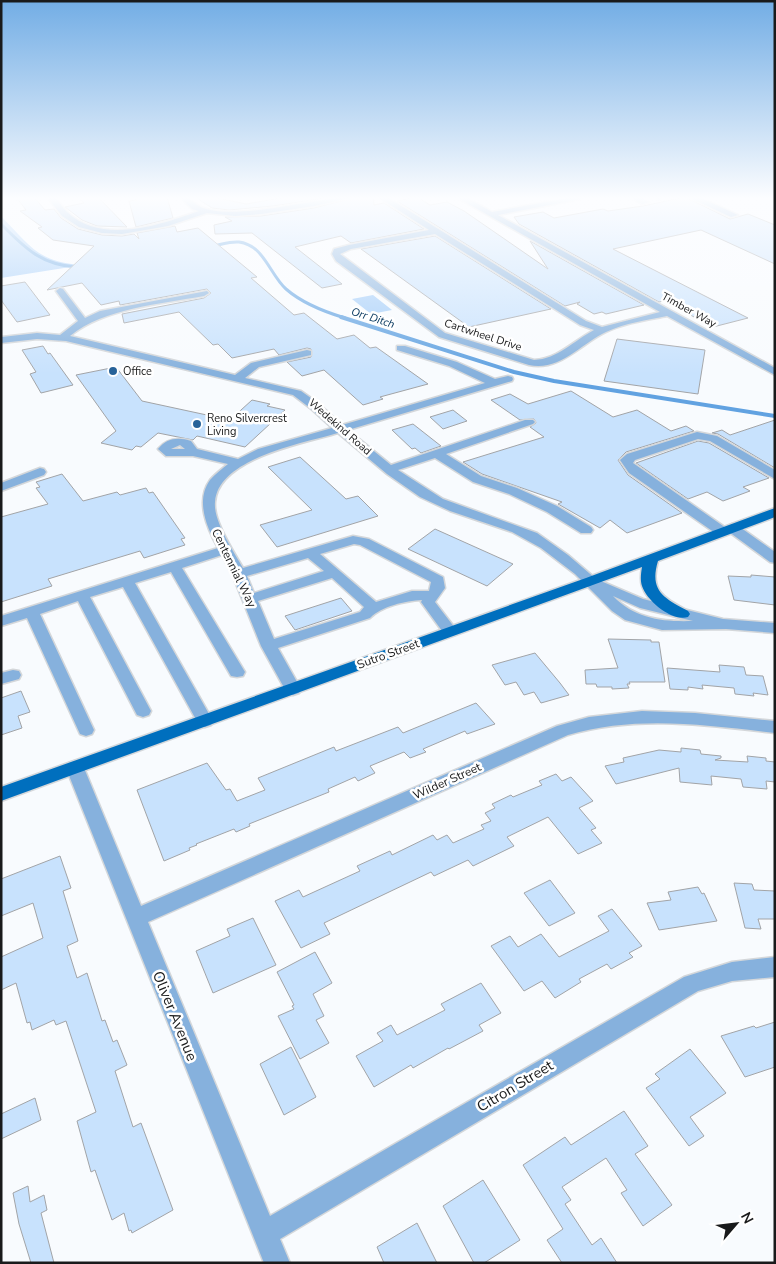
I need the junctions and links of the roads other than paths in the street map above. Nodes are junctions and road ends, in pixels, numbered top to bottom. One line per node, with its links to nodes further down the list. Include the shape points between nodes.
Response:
1 (337, 256): 8 (street, Cartwheel Drive, via 442,334 526,361 543,364 557,360)
2 (476, 256): 8 (street, via 584,323)
3 (566, 256): 6 (street, Timber Way)
4 (60, 291): 7 (street)
5 (204, 293): 7 (street, via 100,314)
6 (667, 313): 8 (street); 13 (street, Timber Way)
7 (84, 322): 9 (street)
8 (602, 330)
9 (62, 338): 10 (street, Wedekind Road, via 37,336); 14 (street, Wedekind Road)
10 (2, 340)
11 (401, 348): 16 (street, via 453,364)
12 (307, 353): 14 (street, via 255,365)
13 (775, 372)
14 (238, 378): 18 (street, Wedekind Road, via 297,393)
15 (508, 379): 16 (street, Centennial Way)
16 (494, 383): 18 (street, Centennial Way)
17 (529, 422): 20 (street)
18 (339, 428): 21 (street, Centennial Way, via 262,452); 22 (street, Wedekind Road)
19 (193, 452): 21 (street)
20 (436, 454): 22 (street); 27 (street, via 477,479 552,509)
21 (239, 463): 29 (street, Centennial Way, via 215,482 208,503 215,531)
22 (390, 469): 37 (street, Wedekind Road, via 441,503 526,534 544,544)
23 (40, 472): 25 (street)
24 (775, 475): 28 (street, via 713,438 697,435 626,460 633,470)
25 (1, 487)
26 (775, 512): 28 (main road, Sutro Street)
27 (586, 530)
28 (727, 530): 31 (main road, Sutro Street); 32 (street)
29 (225, 550): 33 (street); 35 (street, Centennial Way)
30 (311, 553): 34 (street); 35 (street); 39 (street, via 353,540 364,542 438,580 438,588)
31 (652, 558): 37 (main road, Sutro Street); 43 (main road, via 647,572 651,593)
32 (775, 559)
33 (174, 566): 36 (street); 49 (street)
34 (334, 573): 40 (street); 41 (street)
35 (239, 574): 40 (street, Centennial Way)
36 (126, 581): 38 (street); 52 (street)
37 (591, 581): 43 (street, Wedekind Road, via 642,604); 45 (street, Wedekind Road, via 611,604 640,620 690,627); 47 (main road, Sutro Street)
38 (82, 595): 42 (street); 51 (street)
39 (432, 595): 41 (street, via 412,596); 47 (street, via 428,602)
40 (250, 599): 48 (street, Centennial Way)
41 (372, 608): 48 (street, via 365,615)
42 (31, 611): 44 (street); 54 (street)
43 (683, 614): 45 (street, Wedekind Road)
44 (1, 621)
45 (724, 624): 46 (street, Wedekind Road)
46 (775, 628)
47 (450, 632): 50 (main road, Sutro Street)
48 (269, 646): 50 (street, Centennial Way)
49 (237, 672)
50 (293, 689): 52 (main road, Sutro Street)
51 (143, 711)
52 (205, 720): 55 (main road, Sutro Street)
53 (775, 727): 57 (street, Wilder Street, via 660,716 609,718 584,723)
54 (86, 730)
55 (75, 768): 56 (main road, Sutro Street); 57 (street, Oliver Avenue)
56 (1, 794)
57 (135, 918): 59 (street, Oliver Avenue)
58 (775, 967): 59 (street, Citron Street, via 746,968 692,984)
59 (265, 1233): 60 (street, Oliver Avenue)
60 (277, 1263)

